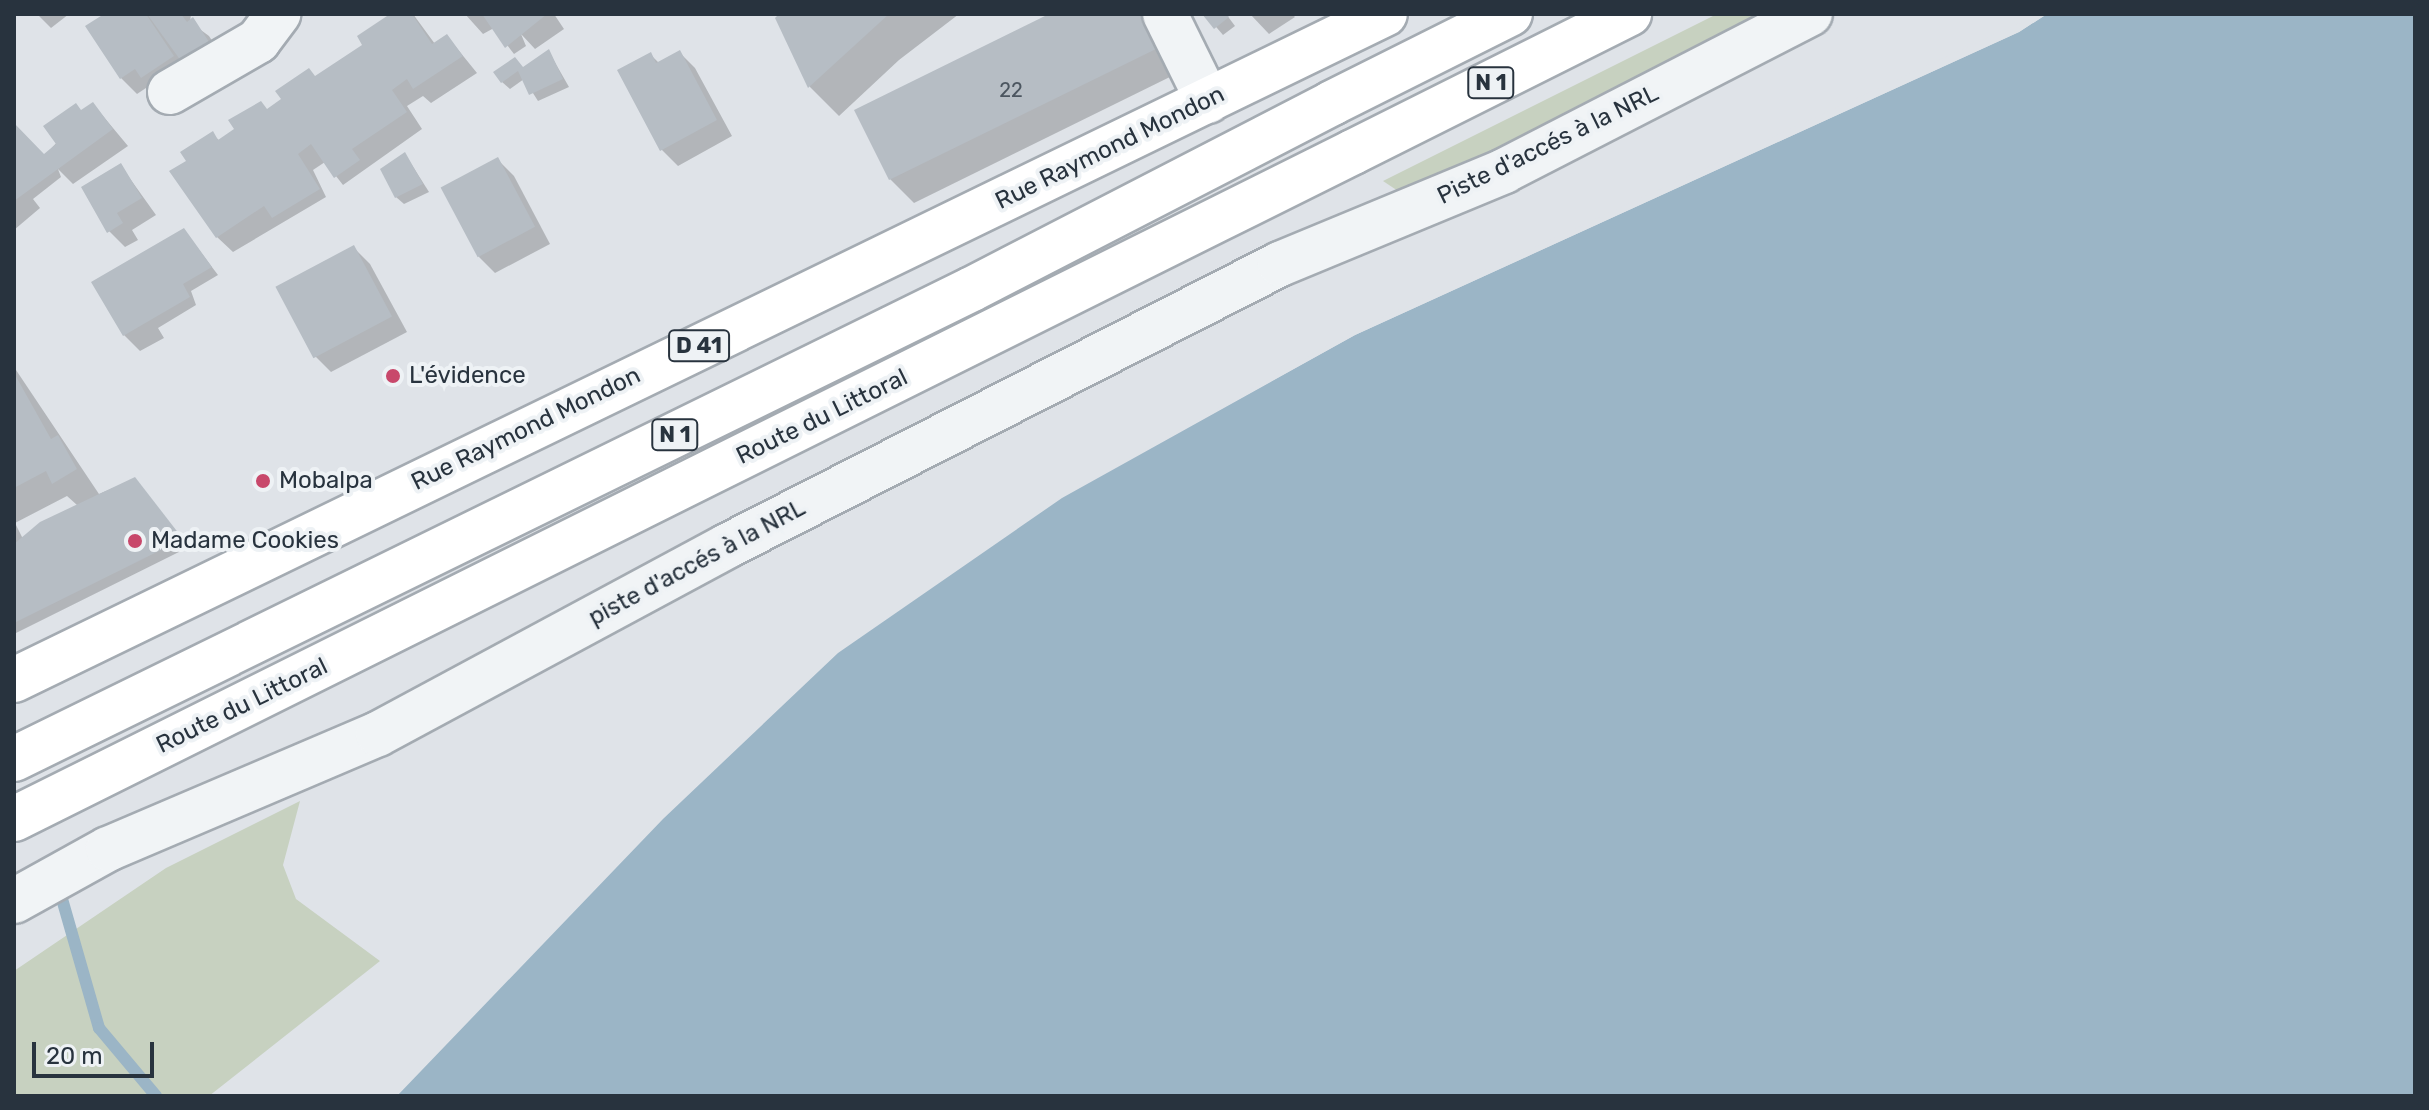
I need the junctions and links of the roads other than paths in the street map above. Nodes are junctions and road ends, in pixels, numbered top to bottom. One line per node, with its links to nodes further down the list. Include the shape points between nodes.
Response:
1 (278, 14): 7 (street, via 258,41)
2 (1165, 14): 8 (street)
3 (1385, 14): 8 (main road, Rue Raymond Mondon / D 41)
4 (1510, 14): 11 (main road, Route du Littoral / N 1, via 972,289)
5 (1629, 14): 12 (main road, Route du Littoral / N 1)
6 (1810, 14): 9 (street, Piste d'accés à la NRL, via 1504,171)
7 (170, 92)
8 (1208, 101): 10 (main road, Rue Raymond Mondon / D 41)
9 (1280, 264): 13 (street, piste d'accés à la NRL, via 727,546 378,734 108,849)
10 (14, 680)
11 (14, 759)
12 (14, 819)
13 (14, 901)

